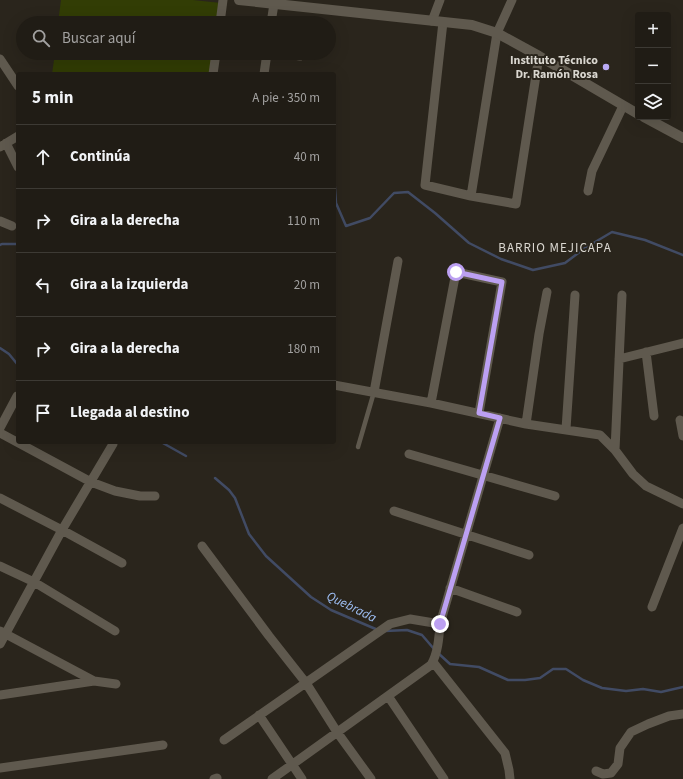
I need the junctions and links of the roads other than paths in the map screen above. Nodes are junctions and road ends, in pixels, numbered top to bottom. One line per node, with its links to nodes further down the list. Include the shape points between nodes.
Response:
1 (223, 0): 6 (street)
2 (239, 0): 5 (street)
3 (440, 0): 8 (street)
4 (512, 0): 10 (street)
5 (274, 4): 7 (street); 8 (street)
6 (221, 16)
7 (272, 16)
8 (432, 21): 9 (street)
9 (443, 22): 10 (street, via 472,25); 26 (street, via 424,185)
10 (497, 33): 11 (street); 26 (street)
11 (539, 56): 18 (street); 26 (street, via 516,204)
12 (0, 59): 17 (street)
13 (215, 60): 15 (street)
14 (266, 60): 16 (street)
15 (213, 72)
16 (264, 72)
17 (16, 83)
18 (622, 106): 19 (street); 25 (street, via 592,171)
19 (635, 112)
20 (650, 120): 22 (street)
21 (16, 137): 23 (street)
22 (683, 138)
23 (3, 145): 24 (street)
24 (16, 164)
25 (588, 191)
26 (471, 196)
27 (0, 221): 28 (street)
28 (12, 226)
29 (398, 261): 37 (street)
30 (547, 292): 44 (street)
31 (575, 295): 46 (street)
32 (622, 295): 35 (street)
33 (683, 343): 34 (street)
34 (646, 352): 35 (street); 41 (street)
35 (619, 359): 53 (street)
36 (336, 385): 37 (street)
37 (374, 392): 39 (street); 52 (lane)
38 (16, 398): 45 (street)
39 (431, 402): 40 (street); 40 (street, via 456,272 502,282)
40 (479, 413): 42 (street)
41 (654, 416)
42 (500, 418): 44 (street); 55 (street)
43 (680, 420): 48 (street)
44 (526, 424): 46 (street)
45 (0, 428)
46 (566, 429): 53 (street, via 600,435)
47 (0, 433): 49 (street)
48 (683, 436)
49 (16, 442)
50 (20, 444): 56 (street)
51 (113, 444): 56 (street)
52 (358, 447)
53 (614, 450): 60 (street, via 632,474 646,486)
54 (409, 454): 55 (street)
55 (484, 476): 58 (street); 64 (street)
56 (91, 482): 57 (street, via 115,491); 63 (street)
57 (155, 496)
58 (555, 496)
59 (0, 498): 63 (street)
60 (683, 504)
61 (394, 511): 64 (street)
62 (683, 528): 71 (street)
63 (62, 530): 67 (street); 69 (street)
64 (466, 534): 66 (street); 70 (street)
65 (202, 546): 79 (street)
66 (529, 554)
67 (122, 564)
68 (0, 566): 69 (street)
69 (34, 582): 74 (street); 75 (street)
70 (450, 588): 72 (street); 73 (street)
71 (652, 607)
72 (517, 612)
73 (440, 624): 77 (street); 79 (street, via 410,619 390,624)
74 (115, 631)
75 (2, 633): 76 (street); 78 (street)
76 (0, 644)
77 (433, 662): 82 (street); 95 (street, via 505,753)
78 (94, 681): 80 (street); 81 (street)
79 (306, 683): 84 (street); 85 (street)
80 (116, 684)
81 (0, 695)
82 (388, 696): 85 (street); 94 (street)
83 (683, 714): 90 (street, via 669,716 631,732 620,748 618,764 611,773 603,774)
84 (259, 716): 86 (street); 88 (street)
85 (337, 732): 88 (street); 93 (street)
86 (224, 740)
87 (163, 745): 89 (street)
88 (292, 765): 91 (street); 92 (street)
89 (0, 768)
90 (596, 771)
91 (272, 779)
92 (302, 779)
93 (371, 779)
94 (444, 779)
95 (510, 779)

